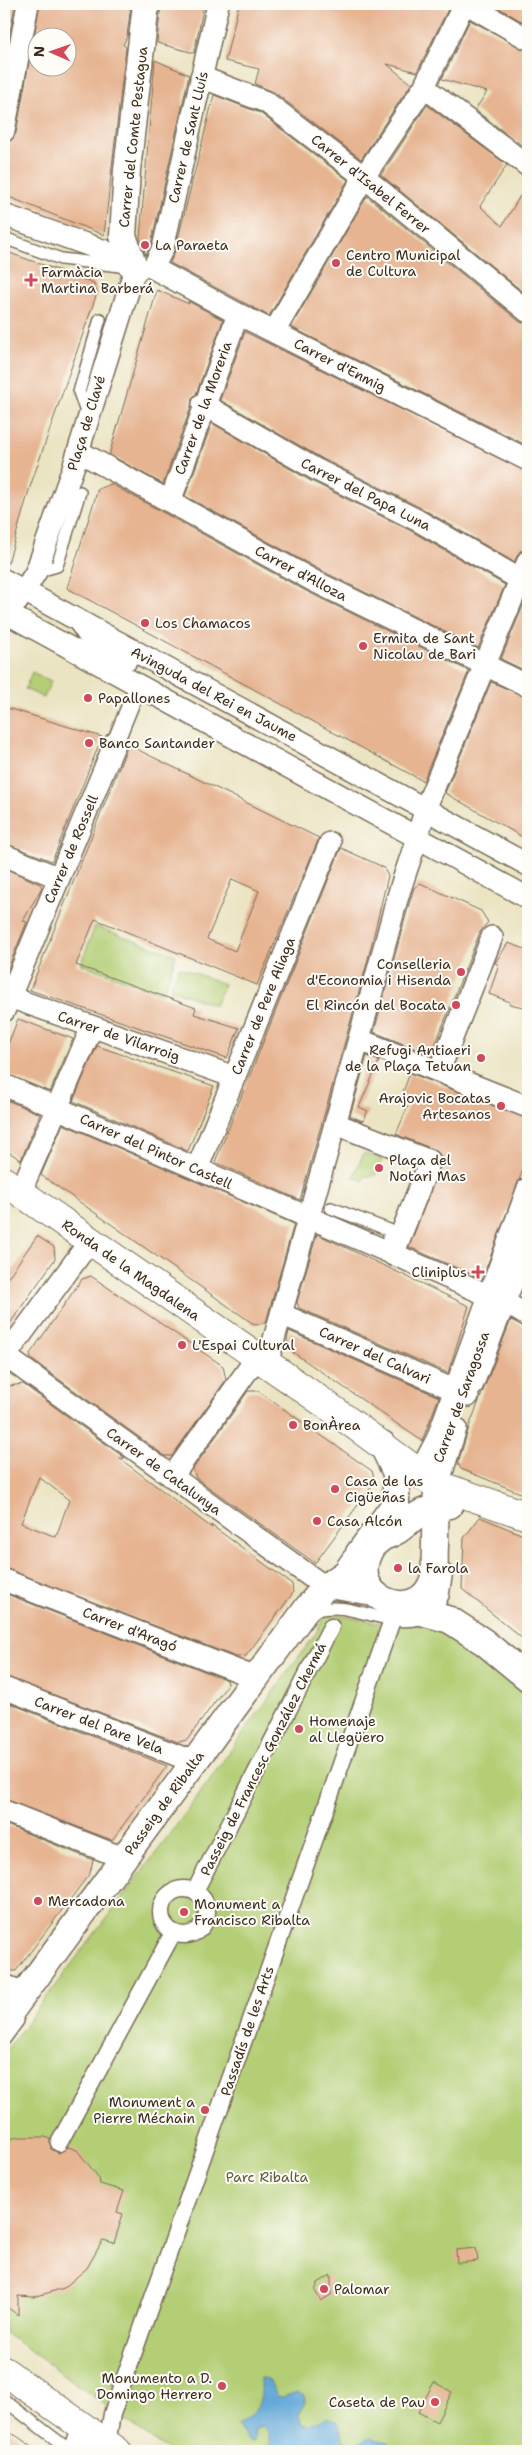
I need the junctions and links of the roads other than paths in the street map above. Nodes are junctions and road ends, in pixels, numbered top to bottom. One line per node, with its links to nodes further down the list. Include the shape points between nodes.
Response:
1 (28, 4): 8 (street)
2 (146, 4): 13 (street, Carrer del Comte Pestagua, via 127,170 123,236)
3 (466, 4): 5 (street); 7 (street)
4 (219, 7): 6 (street, Carrer de Sant Lluís)
5 (528, 39)
6 (201, 77): 10 (street, Carrer d'Isabel Ferrer, via 266,102); 13 (street, Carrer de Sant Lluís, via 163,248)
7 (424, 87): 9 (street); 10 (street)
8 (4, 131)
9 (528, 166)
10 (364, 177): 14 (street, Carrer d'Isabel Ferrer); 17 (street)
11 (4, 215): 13 (street, Carrer d'Enmig)
12 (4, 238): 13 (lane, via 61,259)
13 (144, 268): 15 (street, Carrer d'Enmig); 19 (street, Plaça de Clavé)
14 (528, 312)
15 (238, 314): 17 (street, Carrer d'Enmig); 18 (street, Carrer de la Moreria)
16 (100, 318): 19 (lane, via 79,392)
17 (274, 332): 21 (street, Carrer d'Enmig)
18 (204, 404): 23 (street, Carrer de la Moreria); 25 (street, Carrer del Papa Luna, via 317,470)
19 (88, 416): 20 (street, Plaça de Clavé)
20 (78, 450): 23 (street, Carrer d'Alloza); 24 (street, Plaça de Clavé)
21 (528, 460)
22 (80, 492): 24 (lane, via 57,566)
23 (170, 502): 30 (street, Carrer d'Alloza, via 312,580)
24 (36, 572): 27 (street, Plaça de Clavé)
25 (526, 575): 30 (street)
26 (4, 580): 27 (street, Avinguda del Rei en Jaume)
27 (25, 592): 28 (street, Avinguda del Rei en Jaume); 29 (street, Plaça de Clavé)
28 (70, 616): 31 (lane, via 85,639); 34 (street, Avinguda del Rei en Jaume)
29 (6, 618): 31 (street, Avinguda del Rei en Jaume)
30 (484, 666): 32 (street, Carrer d'Alloza); 34 (street)
31 (132, 673): 33 (street, Carrer de Rossell); 35 (street, Avinguda del Rei en Jaume)
32 (528, 686)
33 (115, 743): 40 (street, Carrer de Rossell)
34 (425, 809): 35 (street); 38 (street, Avinguda del Rei en Jaume)
35 (418, 837): 41 (street, Avinguda del Rei en Jaume); 45 (street, via 399,890)
36 (330, 843): 47 (street, Carrer de Pere Aliaga)
37 (4, 855): 40 (street)
38 (528, 865)
39 (528, 870): 41 (lane, via 516,870 480,855 513,878)
40 (59, 878): 43 (street, Carrer de Rossell)
41 (527, 898)
42 (492, 937): 46 (street)
43 (6, 1001): 44 (street, Carrer de Vilarroig)
44 (92, 1027): 47 (street, Carrer de Vilarroig); 50 (street)
45 (360, 1040): 46 (street); 51 (street)
46 (439, 1071): 49 (street)
47 (234, 1077): 52 (street, Carrer de Pere Aliaga)
48 (4, 1085): 50 (street, Carrer del Pintor Castell)
49 (528, 1107)
50 (57, 1108): 52 (street, Carrer del Pintor Castell); 53 (street)
51 (336, 1124): 56 (street); 60 (street, via 430,1161)
52 (197, 1169): 56 (street, Carrer del Pintor Castell)
53 (12, 1187): 58 (main road, Ronda de la Magdalena)
54 (528, 1188): 61 (street, Carrer de Saragossa)
55 (528, 1206): 61 (street, Carrer de Saragossa)
56 (317, 1212): 57 (lane); 60 (street, Carrer del Pintor Castell); 62 (street)
57 (370, 1232)
58 (90, 1241): 64 (street); 65 (main road, Ronda de la Magdalena)
59 (528, 1242): 61 (street, Carrer de Saragossa)
60 (391, 1254): 61 (street, Carrer del Pintor Castell)
61 (497, 1300): 63 (street, Carrer del Pintor Castell); 66 (street, Carrer de Saragossa)
62 (281, 1314): 65 (street); 66 (street, Carrer del Calvari)
63 (528, 1316)
64 (4, 1356): 67 (street, Carrer de Catalunya)
65 (262, 1361): 67 (street); 68 (main road, Ronda de la Magdalena, via 382,1444)
66 (462, 1393): 68 (street, Carrer de Saragossa, via 445,1458)
67 (172, 1477): 73 (street, Carrer de Catalunya)
68 (426, 1491): 69 (main road, Ronda de la Magdalena, via 491,1502); 70 (street, via 417,1516); 70 (street, via 396,1508); 71 (street); 73 (lane, via 338,1568); 75 (lane, via 447,1571 443,1596)
69 (528, 1516)
70 (385, 1538): 71 (street, via 418,1539 425,1544); 73 (street, via 355,1560); 74 (street, via 366,1559 365,1576 368,1586)
71 (434, 1562): 74 (street, via 433,1581 428,1590 412,1602)
72 (4, 1580): 77 (street, Carrer d'Aragó)
73 (326, 1592): 74 (street); 74 (lane, via 335,1607); 77 (street, Passeig de Ribalta); 87 (lane, Passeig de Ribalta)
74 (386, 1606): 75 (street); 93 (street, Passadís de les Arts, via 112,2414)
75 (434, 1614): 78 (street, via 450,1620 484,1642)
76 (331, 1627): 83 (street, Passeig de Francesc González Chermá)
77 (256, 1678): 80 (street, Passeig de Ribalta)
78 (528, 1678)
79 (4, 1688): 80 (street, Carrer del Pare Vela)
80 (194, 1762): 82 (street, Passeig de Ribalta)
81 (4, 1811): 82 (street)
82 (123, 1858): 85 (street, Passeig de Ribalta)
83 (196, 1891): 84 (street, Passeig de Francesc González Chermá, via 183,1888 171,1893 163,1902 161,1915); 84 (street, Passeig de Francesc González Chermá, via 205,1900 208,1912 205,1923 198,1932 185,1936)
84 (172, 1933): 88 (street)
85 (14, 1989): 86 (street, Passeig de Ribalta)
86 (4, 2021)
87 (4, 2040)
88 (59, 2143)
89 (4, 2358): 93 (lane, via 101,2430)
90 (4, 2371): 93 (main road)
91 (4, 2390): 93 (main road)
92 (4, 2400): 93 (lane)
93 (92, 2447)

